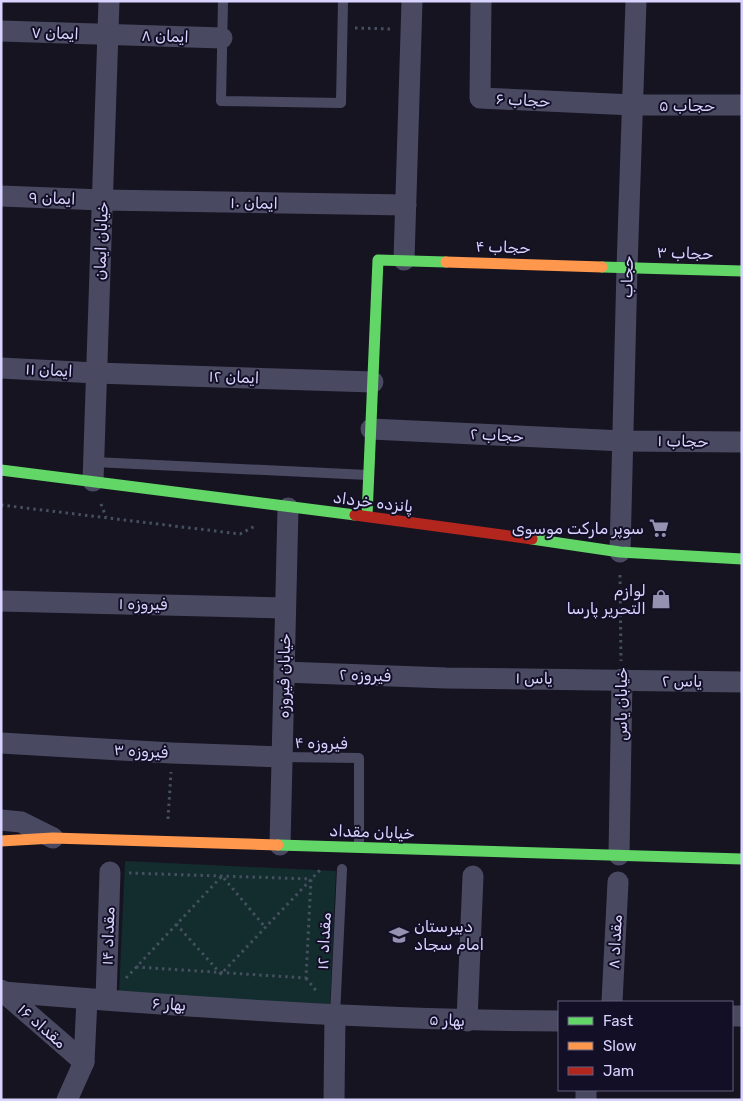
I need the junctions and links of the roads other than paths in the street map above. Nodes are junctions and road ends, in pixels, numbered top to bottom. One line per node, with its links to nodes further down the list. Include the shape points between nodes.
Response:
1 (109, 1): 8 (street, خیابان ایمان)
2 (223, 1): 9 (lane)
3 (343, 1): 9 (lane, via 341,103 221,101)
4 (412, 1): 14 (street)
5 (481, 1): 10 (street, حجاب ۶, via 480,98)
6 (636, 1): 10 (street, حجاب)
7 (1, 31): 8 (street, ایمان ۷)
8 (108, 35): 9 (street, ایمان ۸); 13 (street, خیابان ایمان)
9 (222, 38)
10 (633, 105): 11 (street, حجاب ۵); 16 (street, حجاب)
11 (742, 105)
12 (1, 196): 13 (street, ایمان ۹)
13 (102, 200): 14 (street, ایمان ۱۰); 19 (street, خیابان ایمان)
14 (406, 205): 15 (street)
15 (404, 260): 16 (street, حجاب ۴); 20 (street, حجاب ۴, via 378,260)
16 (627, 268): 17 (street, حجاب ۳); 22 (street, حجاب)
17 (742, 271)
18 (1, 368): 19 (street, ایمان ۱۱)
19 (96, 373): 20 (street, ایمان ۱۲); 25 (street, خیابان ایمان)
20 (373, 382): 21 (street)
21 (371, 429): 22 (street, حجاب ۲); 26 (street)
22 (623, 441): 23 (street, حجاب ۱); 29 (street, حجاب)
23 (742, 442)
24 (1, 470): 25 (street, پانزده خرداد)
25 (93, 472): 26 (lane); 27 (street, پانزده خرداد)
26 (369, 476): 28 (street)
27 (288, 508): 28 (street, پانزده خرداد); 32 (street, خیابان فیروزه)
28 (367, 516): 29 (street, پانزده خرداد)
29 (620, 552): 30 (street, پانزده خرداد)
30 (742, 560)
31 (1, 601): 32 (street, فیروزه ۱)
32 (285, 608): 33 (street, خیابان فیروزه)
33 (284, 672): 34 (street, فیروزه ۲); 38 (street, خیابان فیروزه)
34 (446, 678): 35 (street, یاس ۱)
35 (622, 679): 36 (street, یاس ۲); 44 (street, خیابان یاس)
36 (742, 682)
37 (1, 743): 38 (street, فیروزه ۳)
38 (282, 757): 42 (street, خیابان فیروزه); 43 (lane, فیروزه ۴, via 359,758)
39 (1, 820): 40 (street, via 21,822)
40 (53, 838): 41 (street, خیابان مقداد); 42 (street, خیابان مقداد)
41 (1, 841)
42 (280, 845): 43 (street, خیابان مقداد)
43 (359, 848): 44 (street, خیابان مقداد)
44 (619, 855): 45 (street, خیابان مقداد)
45 (742, 859)
46 (342, 869): 53 (lane, مقداد ۱۲)
47 (110, 872): 51 (street, مقداد ۱۴)
48 (473, 876): 54 (street)
49 (618, 882): 52 (street, مقداد ۸)
50 (2, 991): 51 (street, بهار ۶); 56 (street, مقداد ۱۶)
51 (96, 999): 53 (street, بهار ۶); 56 (street, مقداد ۱۴)
52 (612, 1001)
53 (335, 1015): 54 (street, بهار ۵); 58 (street)
54 (467, 1020): 55 (street, بهار ۵)
55 (558, 1021)
56 (84, 1062): 57 (street)
57 (67, 1100)
58 (334, 1100)

